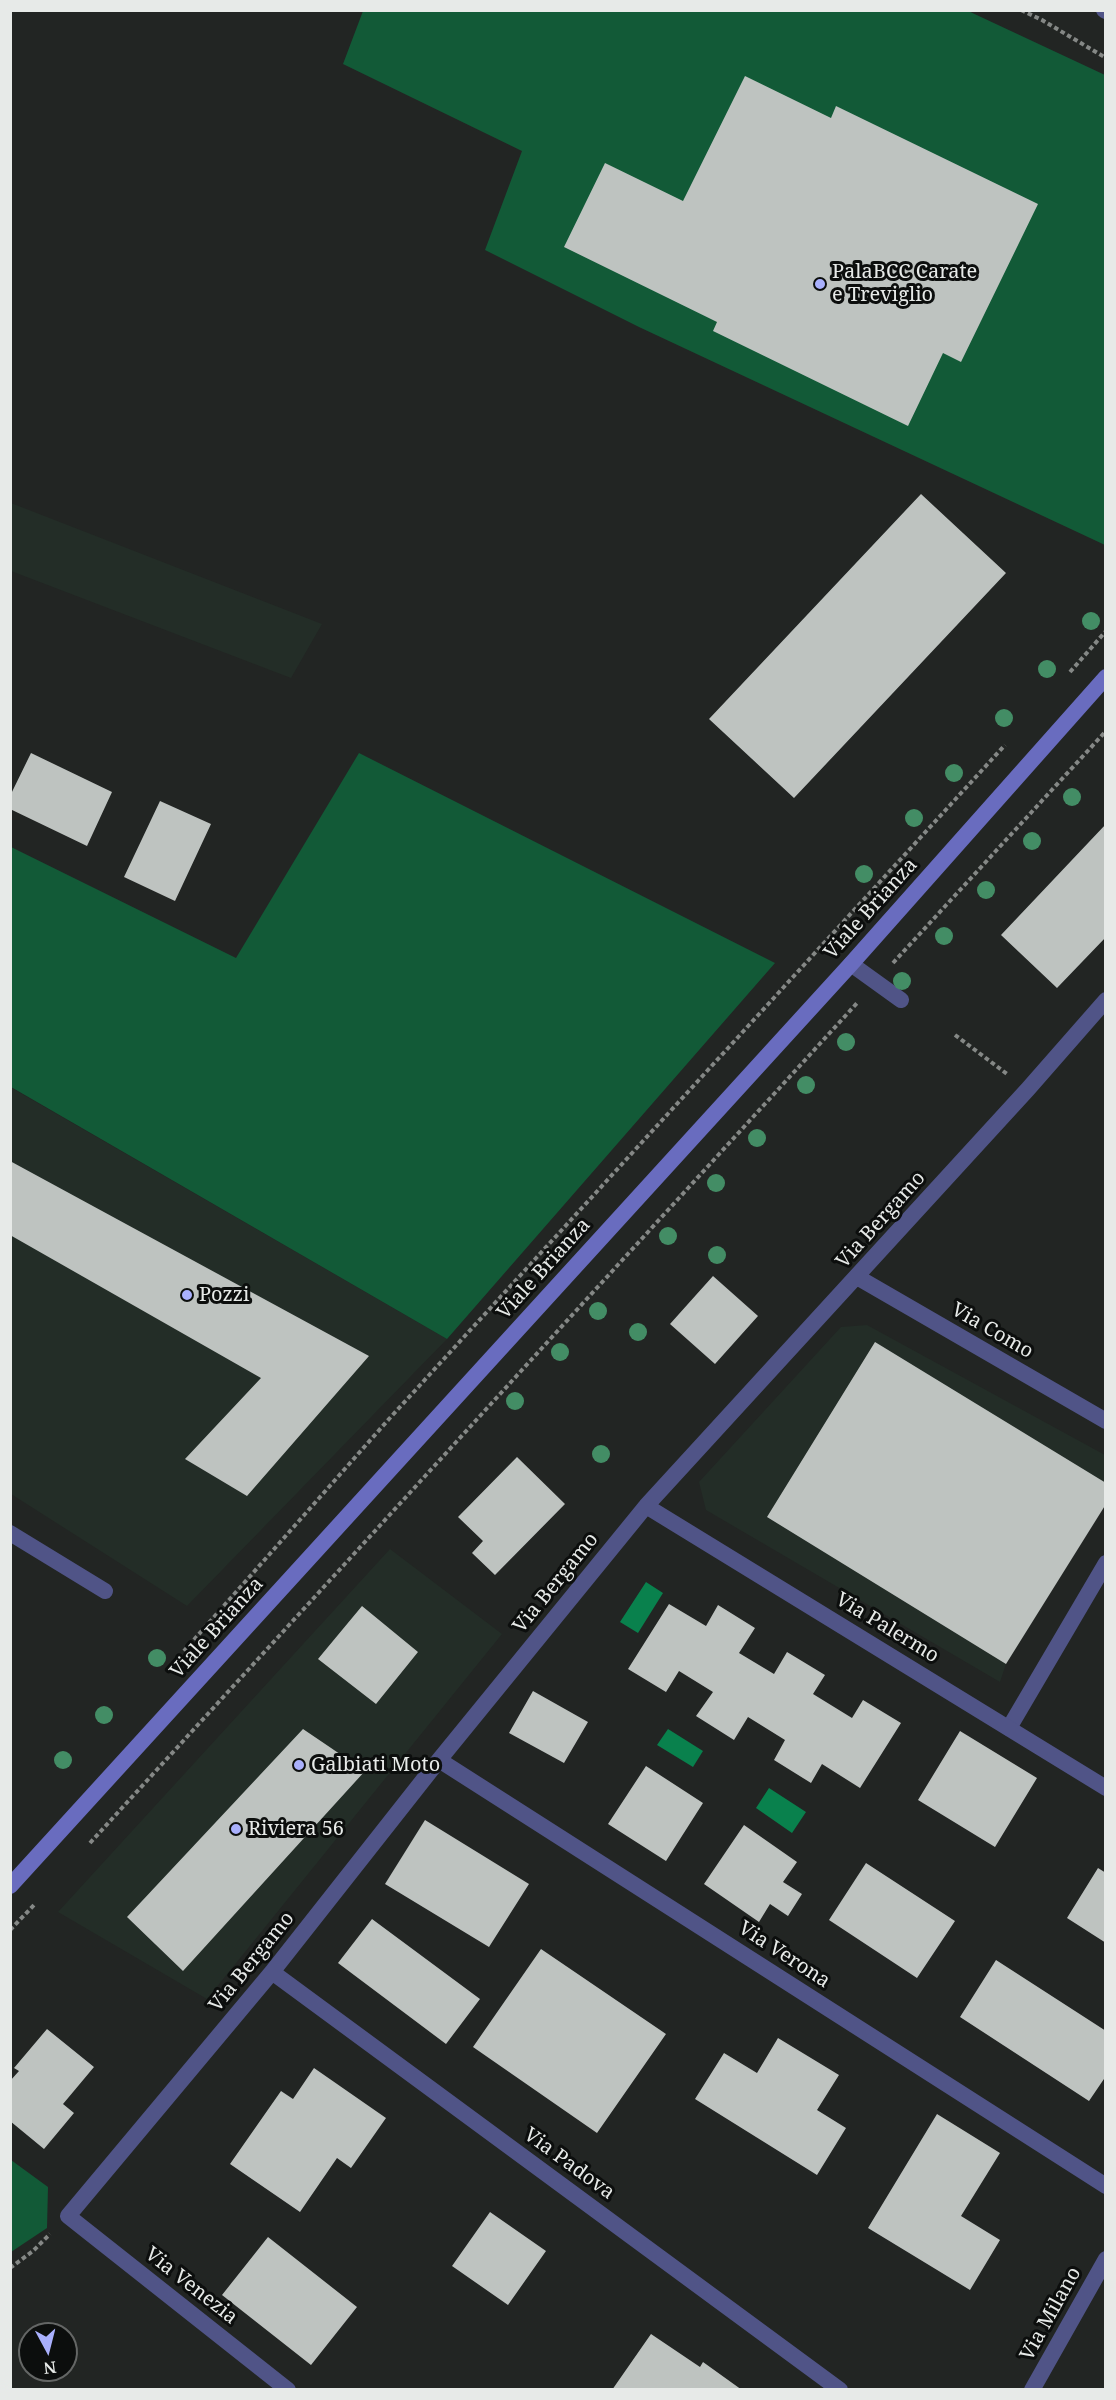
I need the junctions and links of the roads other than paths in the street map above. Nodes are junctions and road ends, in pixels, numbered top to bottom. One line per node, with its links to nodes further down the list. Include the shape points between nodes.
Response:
1 (1106, 677): 2 (main road, Viale Brianza)
2 (850, 964): 3 (street); 14 (main road, Viale Brianza)
3 (902, 1000)
4 (1106, 1000): 5 (street, Via Bergamo)
5 (857, 1277): 6 (street, Via Como); 7 (street, Via Bergamo)
6 (1106, 1421)
7 (646, 1506): 11 (street, Via Palermo); 12 (street, Via Bergamo)
8 (10, 1533): 10 (street)
9 (1106, 1563): 11 (street)
10 (105, 1591)
11 (1009, 1728): 13 (street, Via Palermo)
12 (439, 1760): 15 (street, Via Bergamo); 16 (street, Via Verona)
13 (1106, 1788)
14 (10, 1886)
15 (272, 1972): 17 (street, Via Bergamo); 20 (street, Via Padova)
16 (1106, 2186)
17 (68, 2216): 19 (street, Via Venezia)
18 (1105, 2259): 21 (street, Via Milano)
19 (288, 2390)
20 (840, 2390)
21 (1032, 2390)

